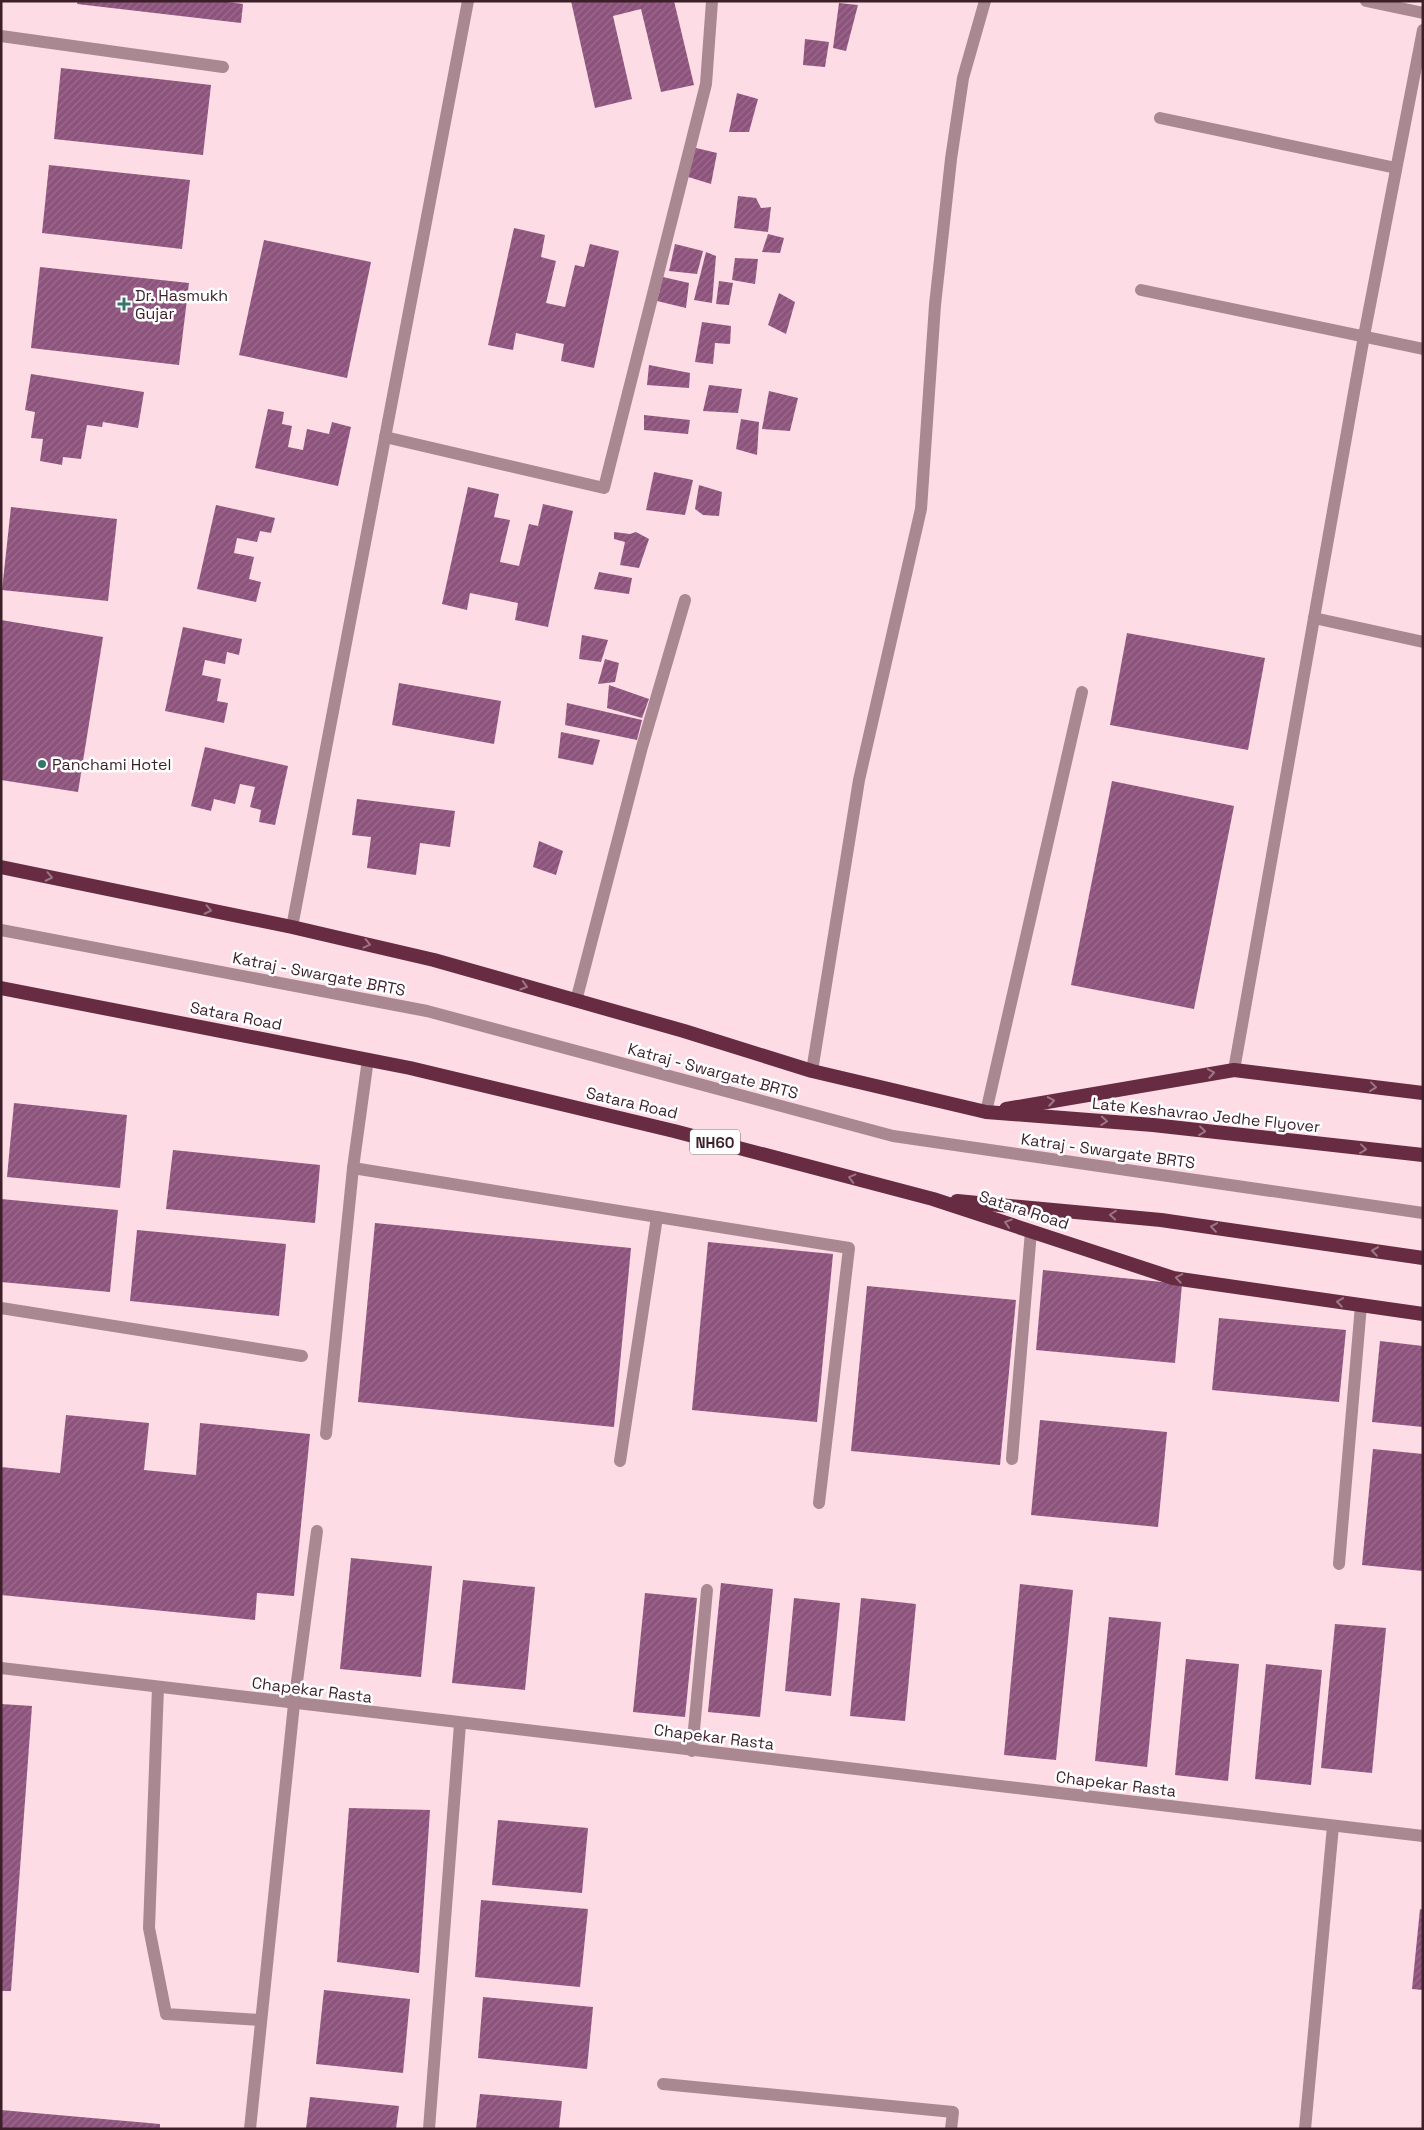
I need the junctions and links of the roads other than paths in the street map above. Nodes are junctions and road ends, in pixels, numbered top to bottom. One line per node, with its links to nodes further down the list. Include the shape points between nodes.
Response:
1 (468, 1): 14 (street)
2 (712, 1): 14 (street, via 706,84 604,488)
3 (985, 1): 26 (street, via 963,78 951,159 935,305 921,509 859,780)
4 (1366, 1): 5 (street)
5 (1423, 13)
6 (1423, 30): 10 (street)
7 (1, 36): 8 (street)
8 (223, 67)
9 (1160, 118): 10 (street)
10 (1396, 168): 12 (street)
11 (1141, 290): 12 (street)
12 (1364, 336): 13 (street); 16 (street)
13 (1423, 349)
14 (385, 437): 20 (street)
15 (685, 600): 23 (street, via 642,746)
16 (1314, 618): 17 (street); 25 (street)
17 (1423, 642)
18 (1082, 692): 28 (street)
19 (1, 867): 20 (highway, one-way to 20)
20 (292, 927): 23 (highway, one-way to 23, via 434,960)
21 (1, 930): 32 (street, Katraj - Swargate BRTS, via 427,1011 893,1136)
22 (1, 988): 24 (highway, Satara Road / NH60)
23 (576, 1001): 26 (highway)
24 (368, 1059): 30 (street); 31 (highway, Satara Road / NH60, one-way to 24, via 665,1129)
25 (1234, 1070): 27 (highway, one-way to 27); 28 (highway, one-way to 25)
26 (812, 1071): 28 (highway)
27 (1423, 1093)
28 (986, 1112): 29 (highway, Late Keshavrao Jedhe Flyover, one-way to 29, via 1153,1125)
29 (1423, 1155)
30 (353, 1168): 33 (street); 40 (street)
31 (933, 1199): 34 (highway, Satara Road / NH60, one-way to 31); 35 (highway, one-way to 31, via 1161,1220)
32 (1423, 1213)
33 (657, 1216): 42 (street); 43 (street, via 849,1248)
34 (1031, 1231): 36 (highway, Satara Road / NH60, one-way to 34, via 1173,1278); 41 (street)
35 (1423, 1258)
36 (1361, 1305): 38 (highway, Satara Road / NH60); 45 (street)
37 (1, 1308): 39 (street)
38 (1423, 1314)
39 (302, 1356)
40 (326, 1434)
41 (1012, 1459)
42 (620, 1461)
43 (819, 1504)
44 (317, 1531): 49 (street)
45 (1340, 1564)
46 (707, 1590): 51 (street)
47 (1, 1668): 48 (street, Chapekar Rasta)
48 (158, 1687): 49 (street, Chapekar Rasta); 54 (street, via 149,1928 166,2014)
49 (294, 1704): 50 (street, Chapekar Rasta); 54 (street)
50 (460, 1724): 51 (street, Chapekar Rasta); 57 (street)
51 (692, 1751): 52 (street, Chapekar Rasta)
52 (1333, 1826): 53 (street, Chapekar Rasta); 59 (street)
53 (1423, 1836)
54 (261, 2020): 56 (street)
55 (663, 2084): 58 (street, via 953,2112)
56 (250, 2129)
57 (429, 2129)
58 (951, 2129)
59 (1305, 2129)

